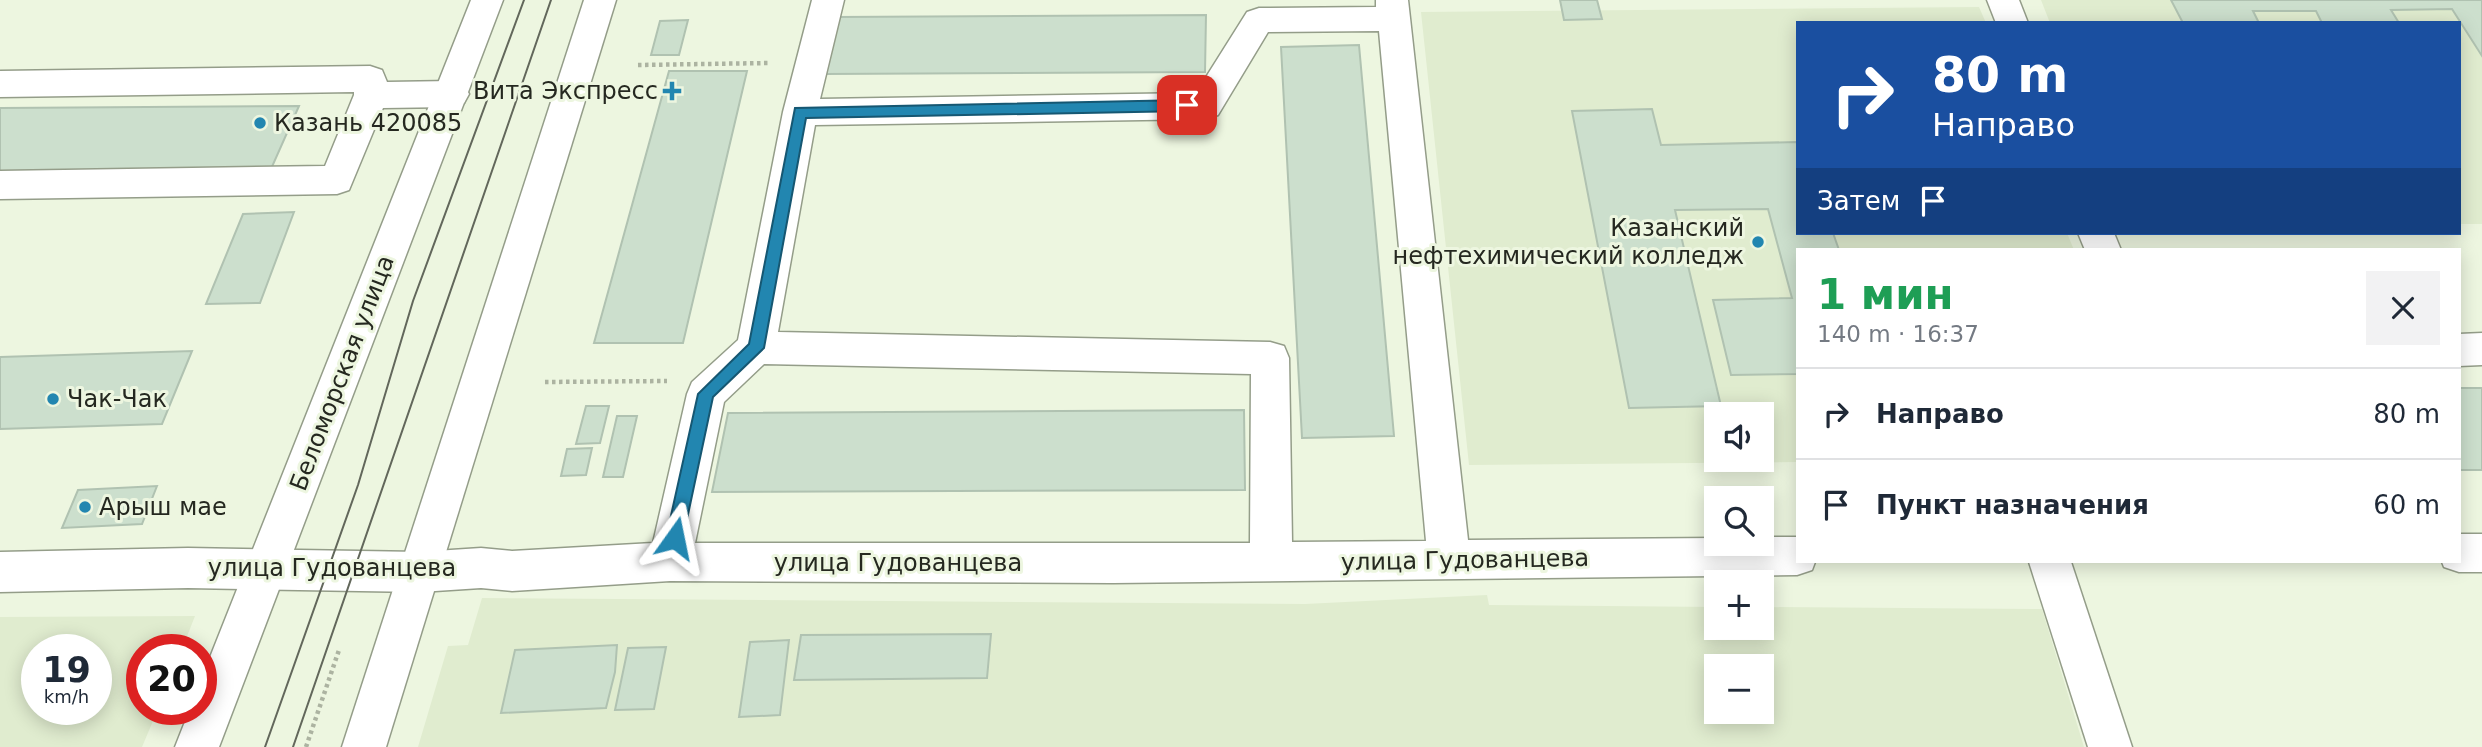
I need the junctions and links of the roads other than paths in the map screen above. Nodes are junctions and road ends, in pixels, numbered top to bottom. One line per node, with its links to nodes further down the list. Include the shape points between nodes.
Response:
1 (487, 0): 8 (street, Беломорская улица)
2 (600, 0): 24 (street)
3 (828, 0): 10 (street)
4 (2003, 0): 6 (street)
5 (1393, 10): 10 (street, via 1259,20 1206,106); 18 (street)
6 (2011, 21)
7 (0, 84): 9 (street, via 370,79)
8 (452, 94): 9 (street); 22 (street, Беломорская улица)
9 (371, 95): 11 (street, via 337,180)
10 (800, 112): 12 (street)
11 (0, 186)
12 (756, 348): 19 (street, via 706,394); 20 (street, via 1270,358)
13 (2482, 349): 14 (street)
14 (2461, 350)
15 (2461, 553): 16 (street)
16 (2482, 553)
17 (1796, 556): 18 (street, улица Гудованцева)
18 (1449, 561): 20 (street, улица Гудованцева)
19 (670, 562): 20 (street, улица Гудованцева); 24 (street, улица Гудованцева)
20 (1271, 563)
21 (2050, 563): 27 (street)
22 (265, 568): 23 (street, улица Гудованцева); 24 (street, улица Гудованцева); 25 (street, Беломорская улица)
23 (0, 572)
24 (420, 572): 26 (street)
25 (197, 747)
26 (364, 747)
27 (2110, 747)

